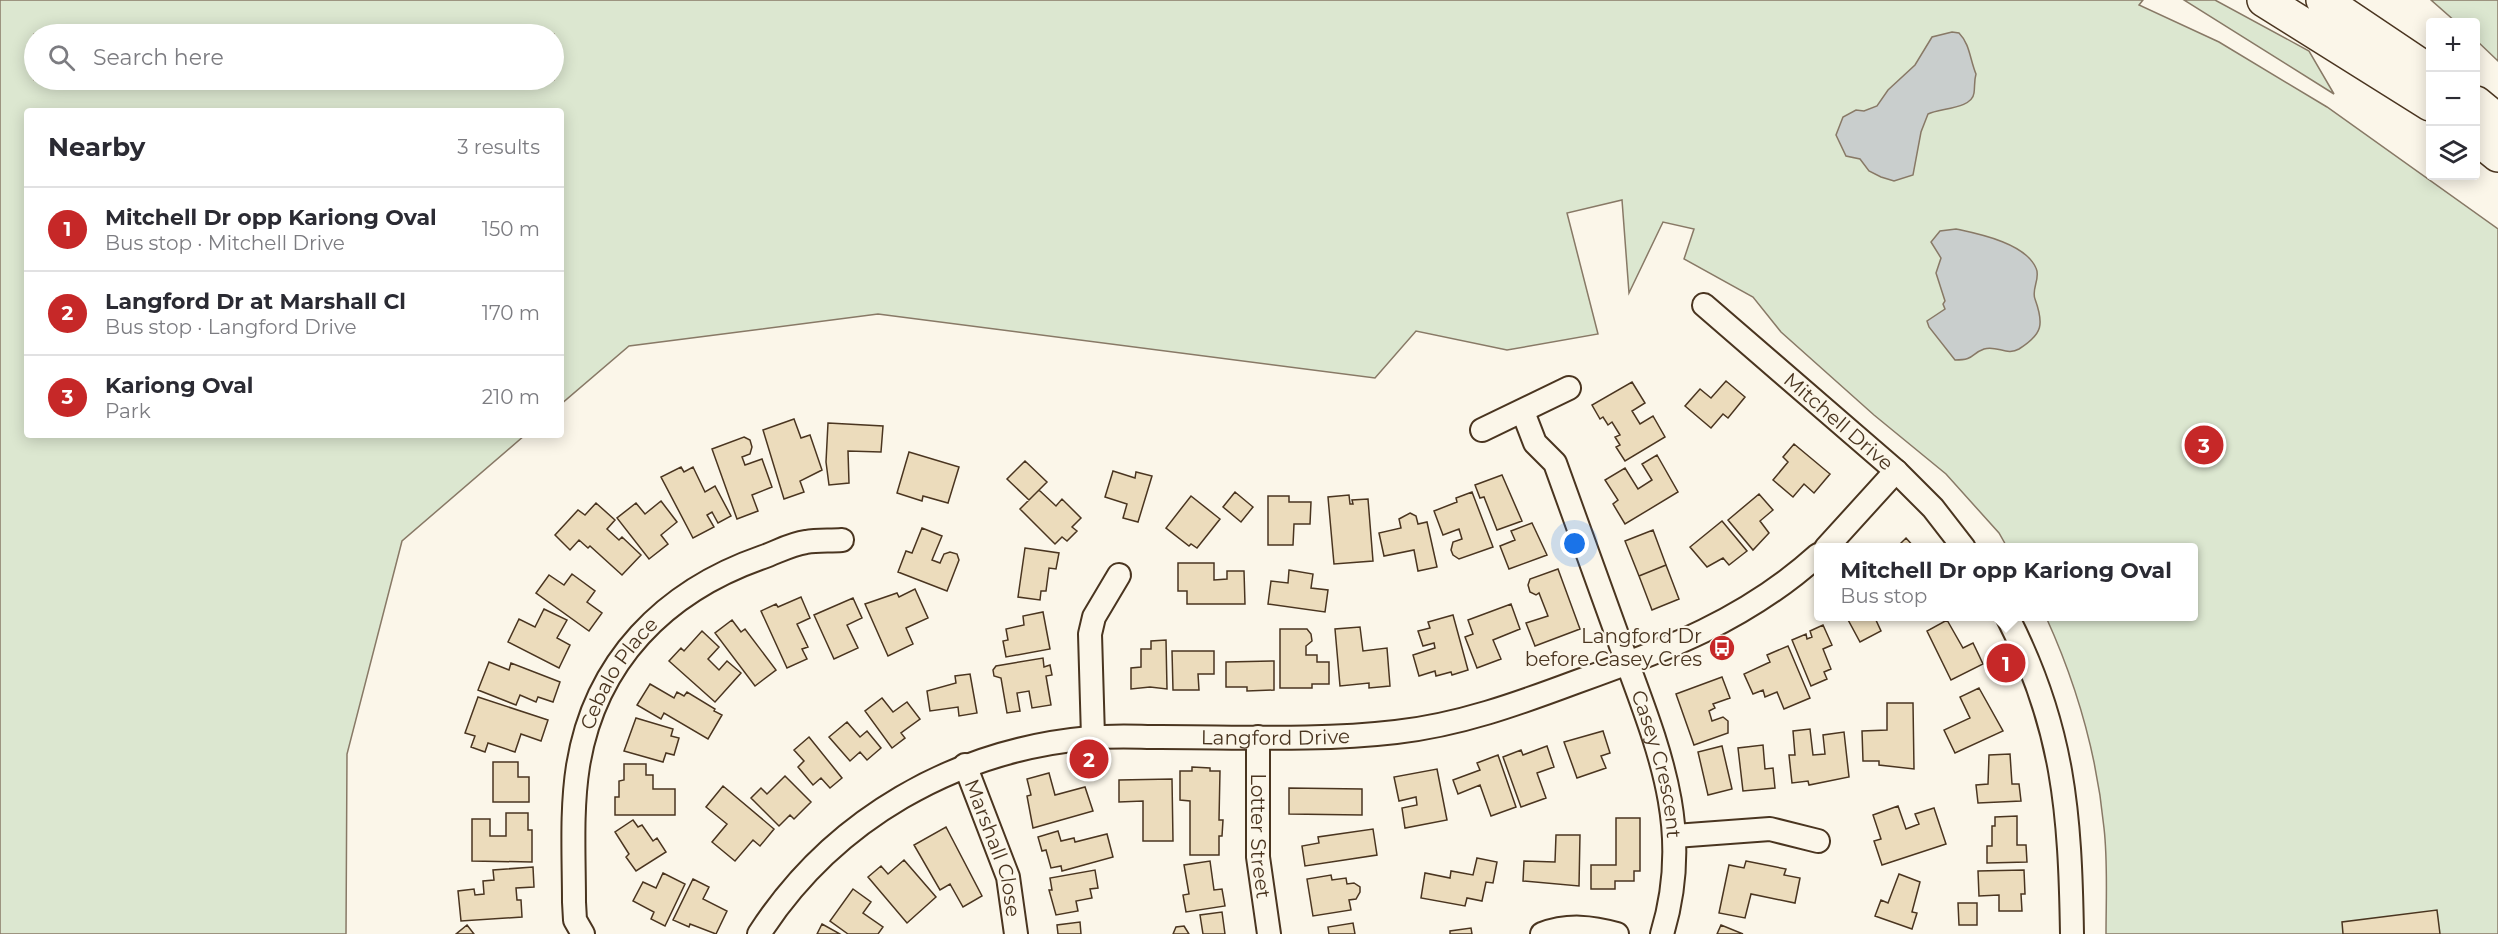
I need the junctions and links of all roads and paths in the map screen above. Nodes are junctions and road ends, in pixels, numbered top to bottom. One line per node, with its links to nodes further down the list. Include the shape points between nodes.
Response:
1 (2264, 0): 4 (highway)
2 (2323, 0): 3 (highway)
3 (2426, 69)
4 (2426, 101)
5 (2484, 118): 6 (highway)
6 (2498, 155)
7 (1704, 305): 11 (street, Mitchell Drive)
8 (1569, 388): 9 (street)
9 (1523, 412): 10 (street); 18 (street, Casey Crescent, via 1535,443 1555,464)
10 (1482, 430)
11 (1896, 471): 13 (street); 14 (street, Mitchell Drive, via 1933,508)
12 (842, 540): 24 (street, Cebalo Place, via 805,542 726,570 682,595 648,625 620,658 591,717 578,766 574,902 575,920)
13 (1831, 543)
14 (1960, 543)
15 (1814, 559): 18 (street, Langford Drive, via 1747,610 1715,628)
16 (1119, 575): 19 (street, via 1094,617 1090,634)
17 (2009, 621): 31 (street, via 2039,690 2060,759 2070,838)
18 (1628, 664): 20 (street, Langford Drive, via 1500,710 1447,724 1344,737); 22 (street, Casey Crescent, via 1663,760)
19 (1093, 737): 20 (street, Langford Drive); 21 (street, Langford Drive, via 1014,750)
20 (1258, 737): 27 (street, Lotter Street, via 1258,857)
21 (965, 765): 25 (street, Langford Drive, via 889,804 856,827 822,856); 26 (street, Marshall Close, via 1008,877)
22 (1675, 836): 23 (street, via 1770,829); 30 (street, Casey Crescent, via 1670,908)
23 (1818, 841)
24 (583, 934)
25 (759, 934)
26 (1016, 934)
27 (1269, 934)
28 (1542, 934): 29 (street, via 1582,927)
29 (1617, 934)
30 (1662, 934)
31 (2072, 934)

